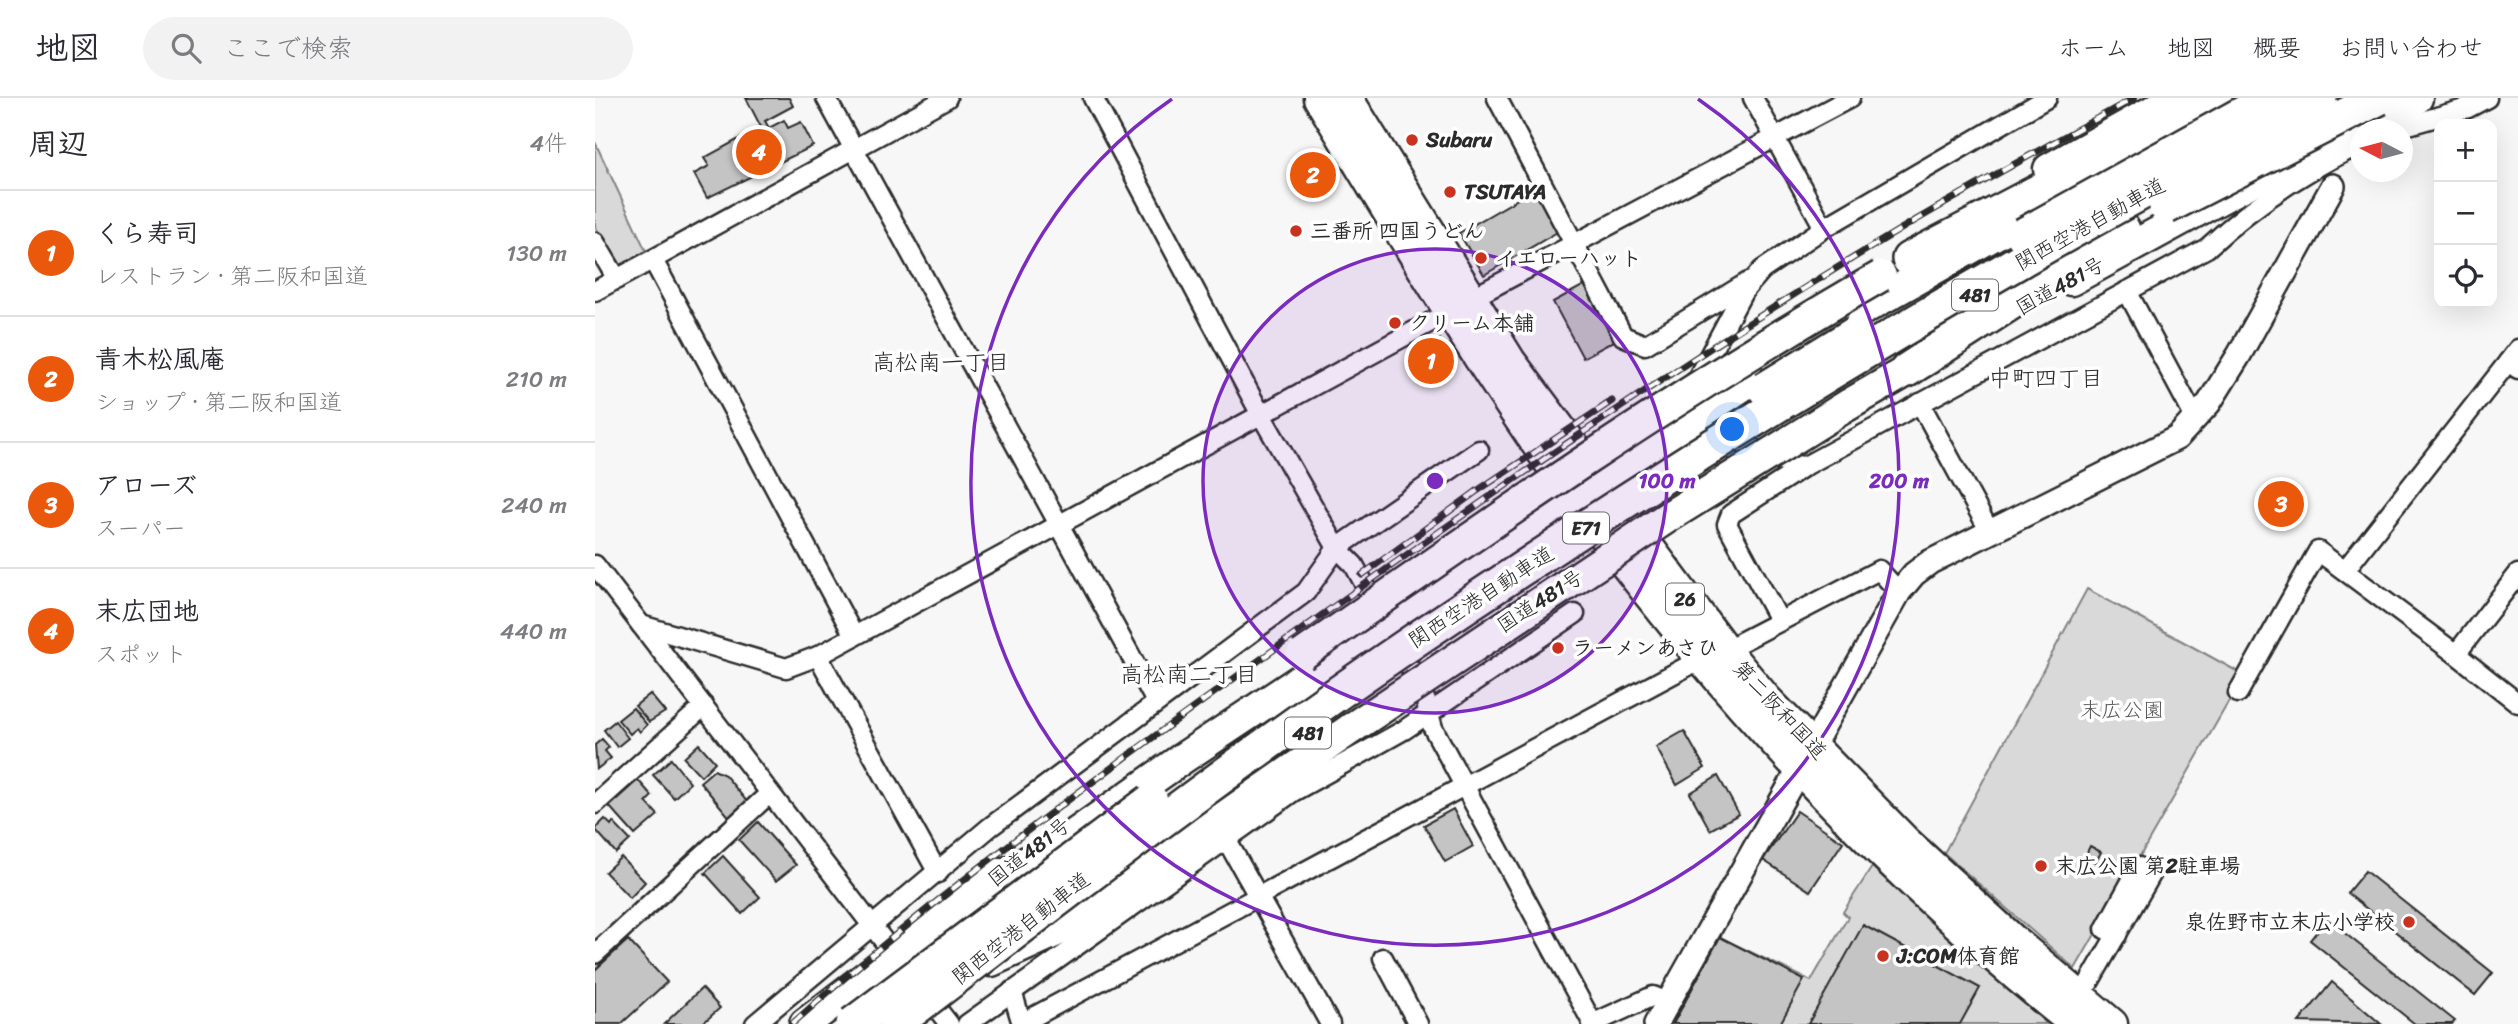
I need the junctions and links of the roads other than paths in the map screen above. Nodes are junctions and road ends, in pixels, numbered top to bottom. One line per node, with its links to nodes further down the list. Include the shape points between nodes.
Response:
1 (826, 98): 23 (street)
2 (947, 98): 19 (street)
3 (1093, 98): 41 (street)
4 (1319, 98): 36 (highway, 第二阪和国道 / 26)
5 (1347, 98): 36 (highway, 第二阪和国道 / 26)
6 (1497, 98): 29 (street)
7 (1753, 98): 22 (street)
8 (1850, 98): 22 (street)
9 (2047, 98): 20 (street)
10 (2176, 98): 31 (highway, 国道481号 / 481, via 2050,168)
11 (2217, 98): 31 (highway, via 2055,184)
12 (2247, 98): 31 (highway, 481, via 2022,218)
13 (2271, 98): 91 (highway, 関西空港自動車道 / E71, bridge, via 2059,214 1806,362 1401,623 1119,824)
14 (2321, 98): 92 (highway, 関西空港自動車道 / E71, bridge, via 1930,315 1537,560 1416,639 1161,820)
15 (2339, 98): 37 (highway, 481)
16 (2379, 98): 27 (highway, bridge)
17 (2417, 98): 39 (highway, 国道481号 / 481, via 2274,169)
18 (2487, 98): 21 (street)
19 (922, 104): 23 (street)
20 (2025, 104): 26 (street)
21 (2413, 124)
22 (1775, 138): 26 (street); 29 (street)
23 (853, 149): 30 (street); 48 (street)
24 (2350, 150): 35 (street, via 2307,171 2238,219 2207,248)
25 (2333, 186): 42 (street, via 2239,355)
26 (1824, 228): 32 (street)
27 (2123, 230): 37 (highway); 39 (highway)
28 (595, 242): 33 (street)
29 (1576, 243): 32 (street, via 1623,336 1645,345); 36 (street)
30 (653, 260): 33 (street); 60 (street)
31 (1913, 269): 43 (highway, 481); 77 (highway, 国道481号 / 481, bridge, via 1881,276 1799,323 1614,441 1169,747)
32 (1755, 278): 43 (street)
33 (617, 279): 34 (street)
34 (595, 291)
35 (2127, 291): 40 (street); 42 (street)
36 (1460, 306): 41 (street); 47 (highway, 第二阪和国道 / 26)
37 (1956, 306): 44 (highway, 481, via 1811,391)
38 (2515, 360): 53 (street)
39 (1907, 370): 82 (highway, 国道481号 / 481, bridge, via 1668,517 1352,728 1085,918)
40 (1920, 403): 46 (street); 50 (street)
41 (1260, 413): 48 (street); 51 (street)
42 (2196, 420): 50 (street, via 2177,438 2147,455)
43 (1661, 441): 47 (highway, 481)
44 (1738, 442): 46 (street, via 1786,465); 49 (highway, 481)
45 (1479, 450): 51 (street)
46 (1805, 466): 57 (street, via 1731,514 1727,524)
47 (1588, 489): 49 (highway, 第二阪和国道 / 26); 58 (highway, 481)
48 (1059, 522): 60 (street); 66 (street)
49 (1612, 524): 61 (highway, 第二阪和国道 / 26); 64 (highway, 481)
50 (1990, 532): 55 (street, via 1930,562)
51 (1337, 548): 58 (street, via 1354,565); 66 (street, via 1306,592)
52 (595, 565): 59 (street)
53 (2345, 570): 62 (street); 65 (street, via 2318,551)
54 (2518, 574): 62 (street)
55 (1899, 592): 57 (street, via 1879,570); 70 (street)
56 (1575, 614): 69 (street)
57 (1779, 620): 61 (street)
58 (1386, 624): 64 (street); 77 (highway, 481, via 1071,837)
59 (641, 625): 63 (street, via 786,668); 68 (street)
60 (854, 636): 63 (street)
61 (1713, 654): 70 (highway, 第二阪和国道 / 26, via 1766,699); 71 (street)
62 (2456, 654): 67 (street)
63 (818, 656): 76 (street)
64 (1408, 663): 69 (street); 82 (highway, 481, via 1161,834)
65 (2238, 693)
66 (1156, 702): 76 (street)
67 (2518, 702)
68 (705, 706): 72 (street); 73 (street)
69 (1429, 713): 71 (street); 74 (street, via 1293,792)
70 (1806, 758): 85 (street); 86 (highway, 第二阪和国道 / 26, via 1905,841)
71 (1465, 787): 78 (street); 97 (street)
72 (769, 794): 79 (street); 80 (street)
73 (595, 804)
74 (1226, 839): 78 (street); 84 (street)
75 (2147, 868): 86 (street)
76 (938, 873): 79 (street)
77 (988, 884): 81 (highway, 国道481号 / 481)
78 (1258, 895): 88 (street); 95 (street)
79 (872, 926): 81 (street); 89 (street)
80 (595, 954)
81 (894, 954): 87 (street); 90 (highway, 国道481号 / 481)
82 (996, 957): 87 (highway, 国道481号 / 481)
83 (1383, 958): 96 (street)
84 (1012, 991): 88 (street); 94 (street)
85 (1668, 1002): 97 (street, via 1653,996); 98 (street)
86 (2078, 1011): 99 (highway, 第二阪和国道 / 26)
87 (941, 1014): 93 (highway, 国道481号 / 481)
88 (1022, 1023)
89 (755, 1024)
90 (805, 1024)
91 (853, 1024)
92 (895, 1024)
93 (910, 1024)
94 (967, 1024)
95 (1330, 1024)
96 (1418, 1024)
97 (1593, 1024)
98 (1656, 1024)
99 (2112, 1024)

